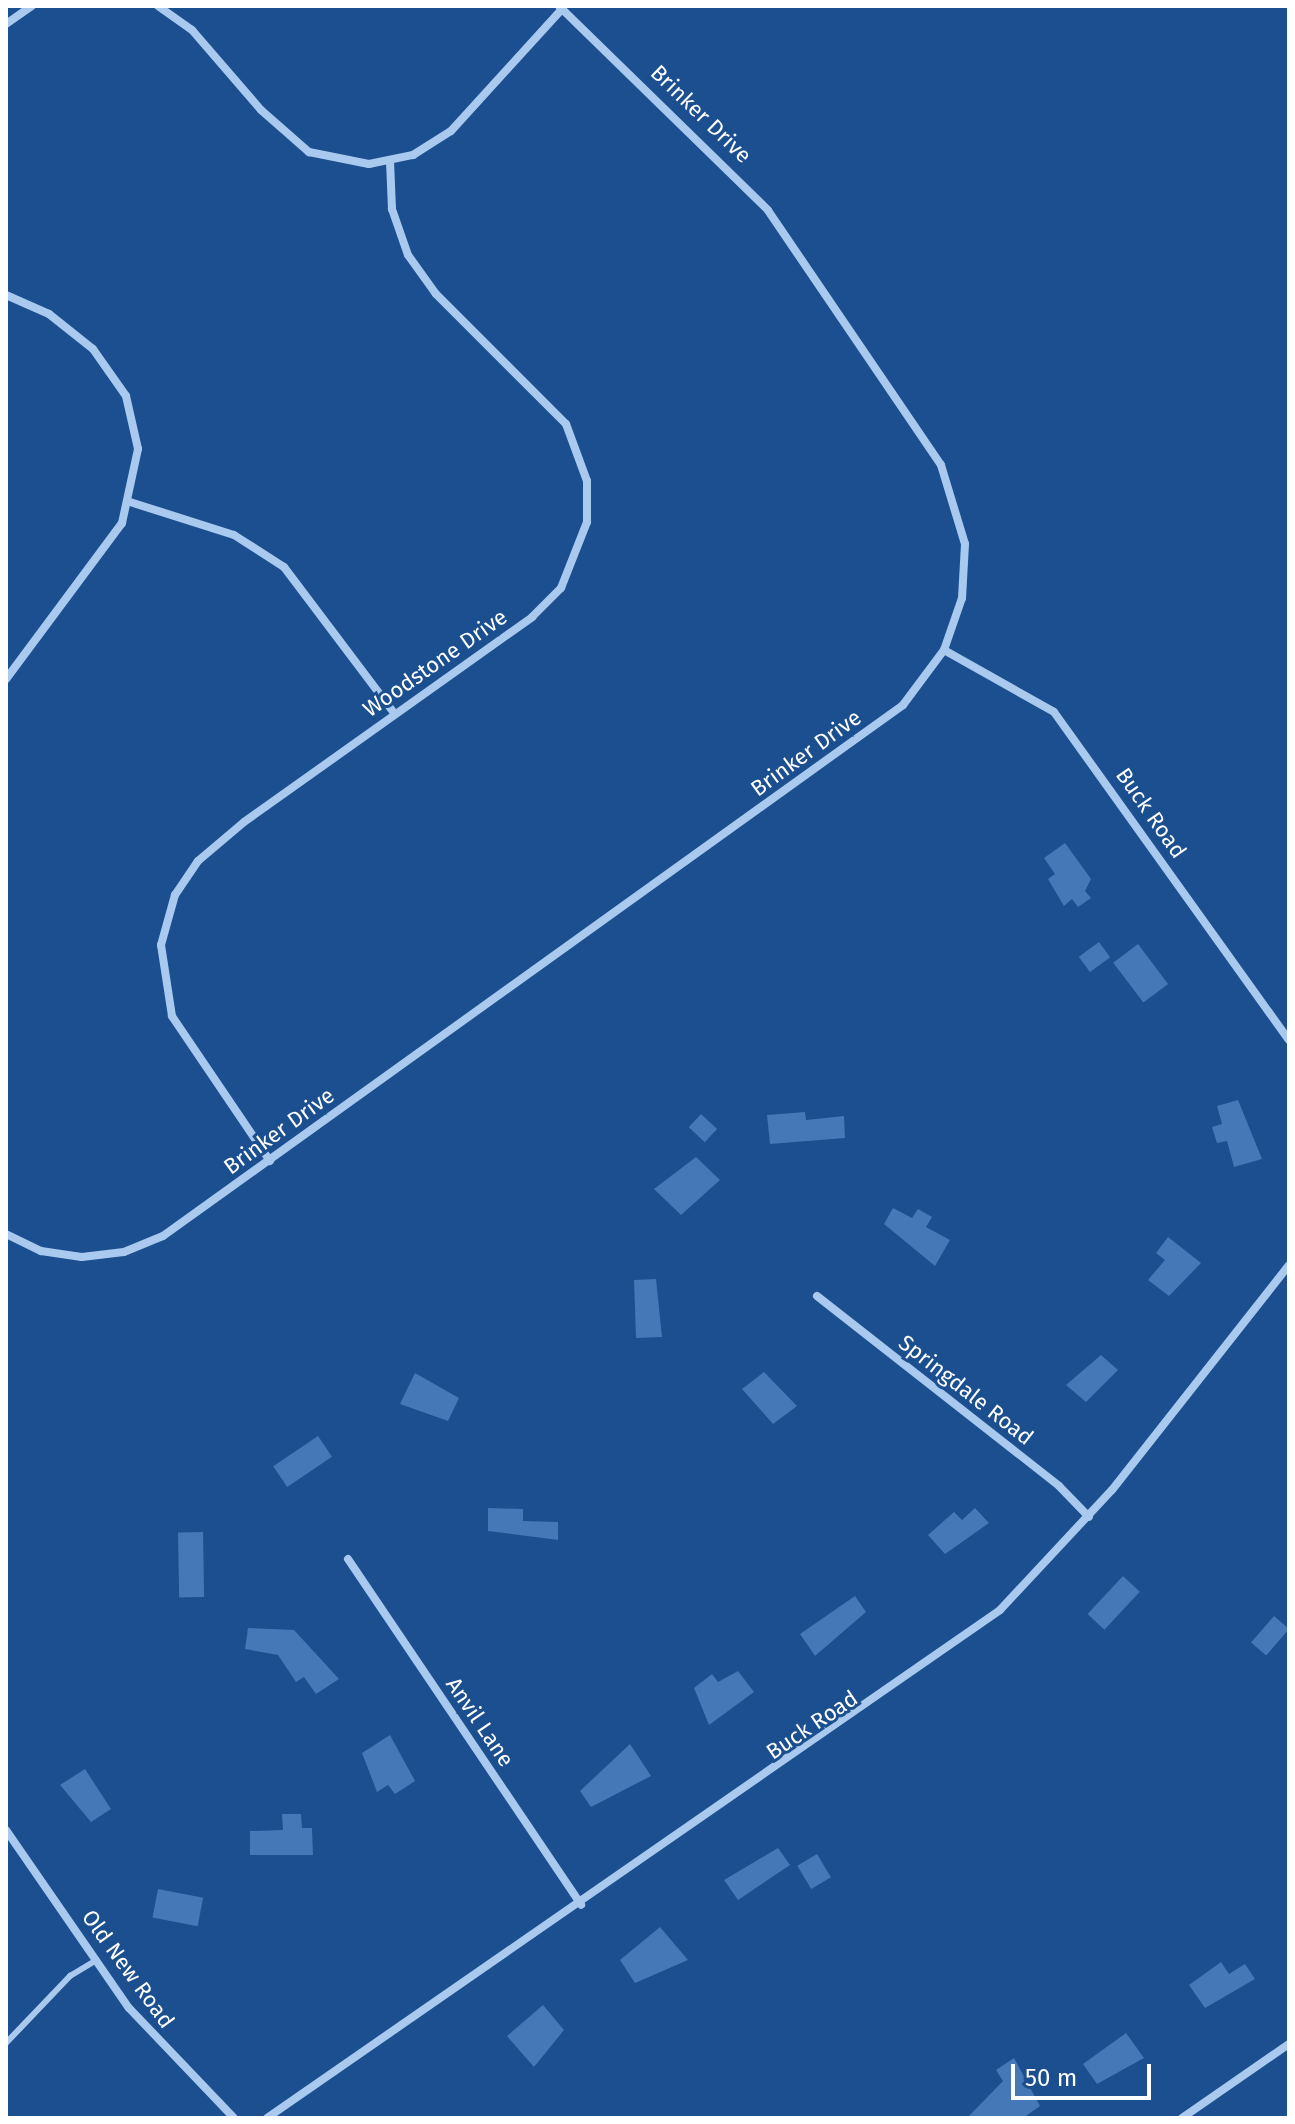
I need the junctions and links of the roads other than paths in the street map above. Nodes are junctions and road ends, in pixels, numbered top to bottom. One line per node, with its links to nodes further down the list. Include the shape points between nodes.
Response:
1 (32, 6): 4 (street)
2 (158, 6): 5 (street, via 192,30 261,110 309,152 342,163)
3 (561, 8): 5 (street, via 451,131); 8 (street, Brinker Drive, via 768,210 941,465 965,544 962,598)
4 (6, 24)
5 (390, 162): 10 (street, Woodstone Drive, via 392,209 408,255 436,294 566,424 588,502 576,561 547,603)
6 (6, 295): 7 (street, via 73,330 126,396 138,449)
7 (130, 502): 9 (street, via 111,542); 10 (street, via 234,535 284,567)
8 (944, 650): 11 (street, Buck Road, via 1054,712); 12 (street, Brinker Drive, via 903,705)
9 (6, 679)
10 (394, 713): 12 (street, Woodstone Drive, via 209,850 185,878 165,925 162,976 172,1016)
11 (1289, 1040)
12 (270, 1161): 13 (street, Brinker Drive, via 163,1236 124,1252 61,1255)
13 (6, 1234)
14 (1289, 1265): 16 (street, Buck Road)
15 (817, 1296): 16 (street, Springdale Road, via 1059,1486)
16 (1089, 1517): 19 (street, Buck Road, via 1000,1610 935,1661)
17 (348, 1559): 19 (street, Anvil Lane)
18 (6, 1830): 20 (street, Old New Road)
19 (581, 1905): 24 (street, Buck Road)
20 (97, 1960): 21 (lane, via 70,1976); 23 (street, Old New Road, via 155,2040)
21 (6, 2043)
22 (1289, 2044): 25 (street)
23 (234, 2118)
24 (267, 2118)
25 (1182, 2118)

